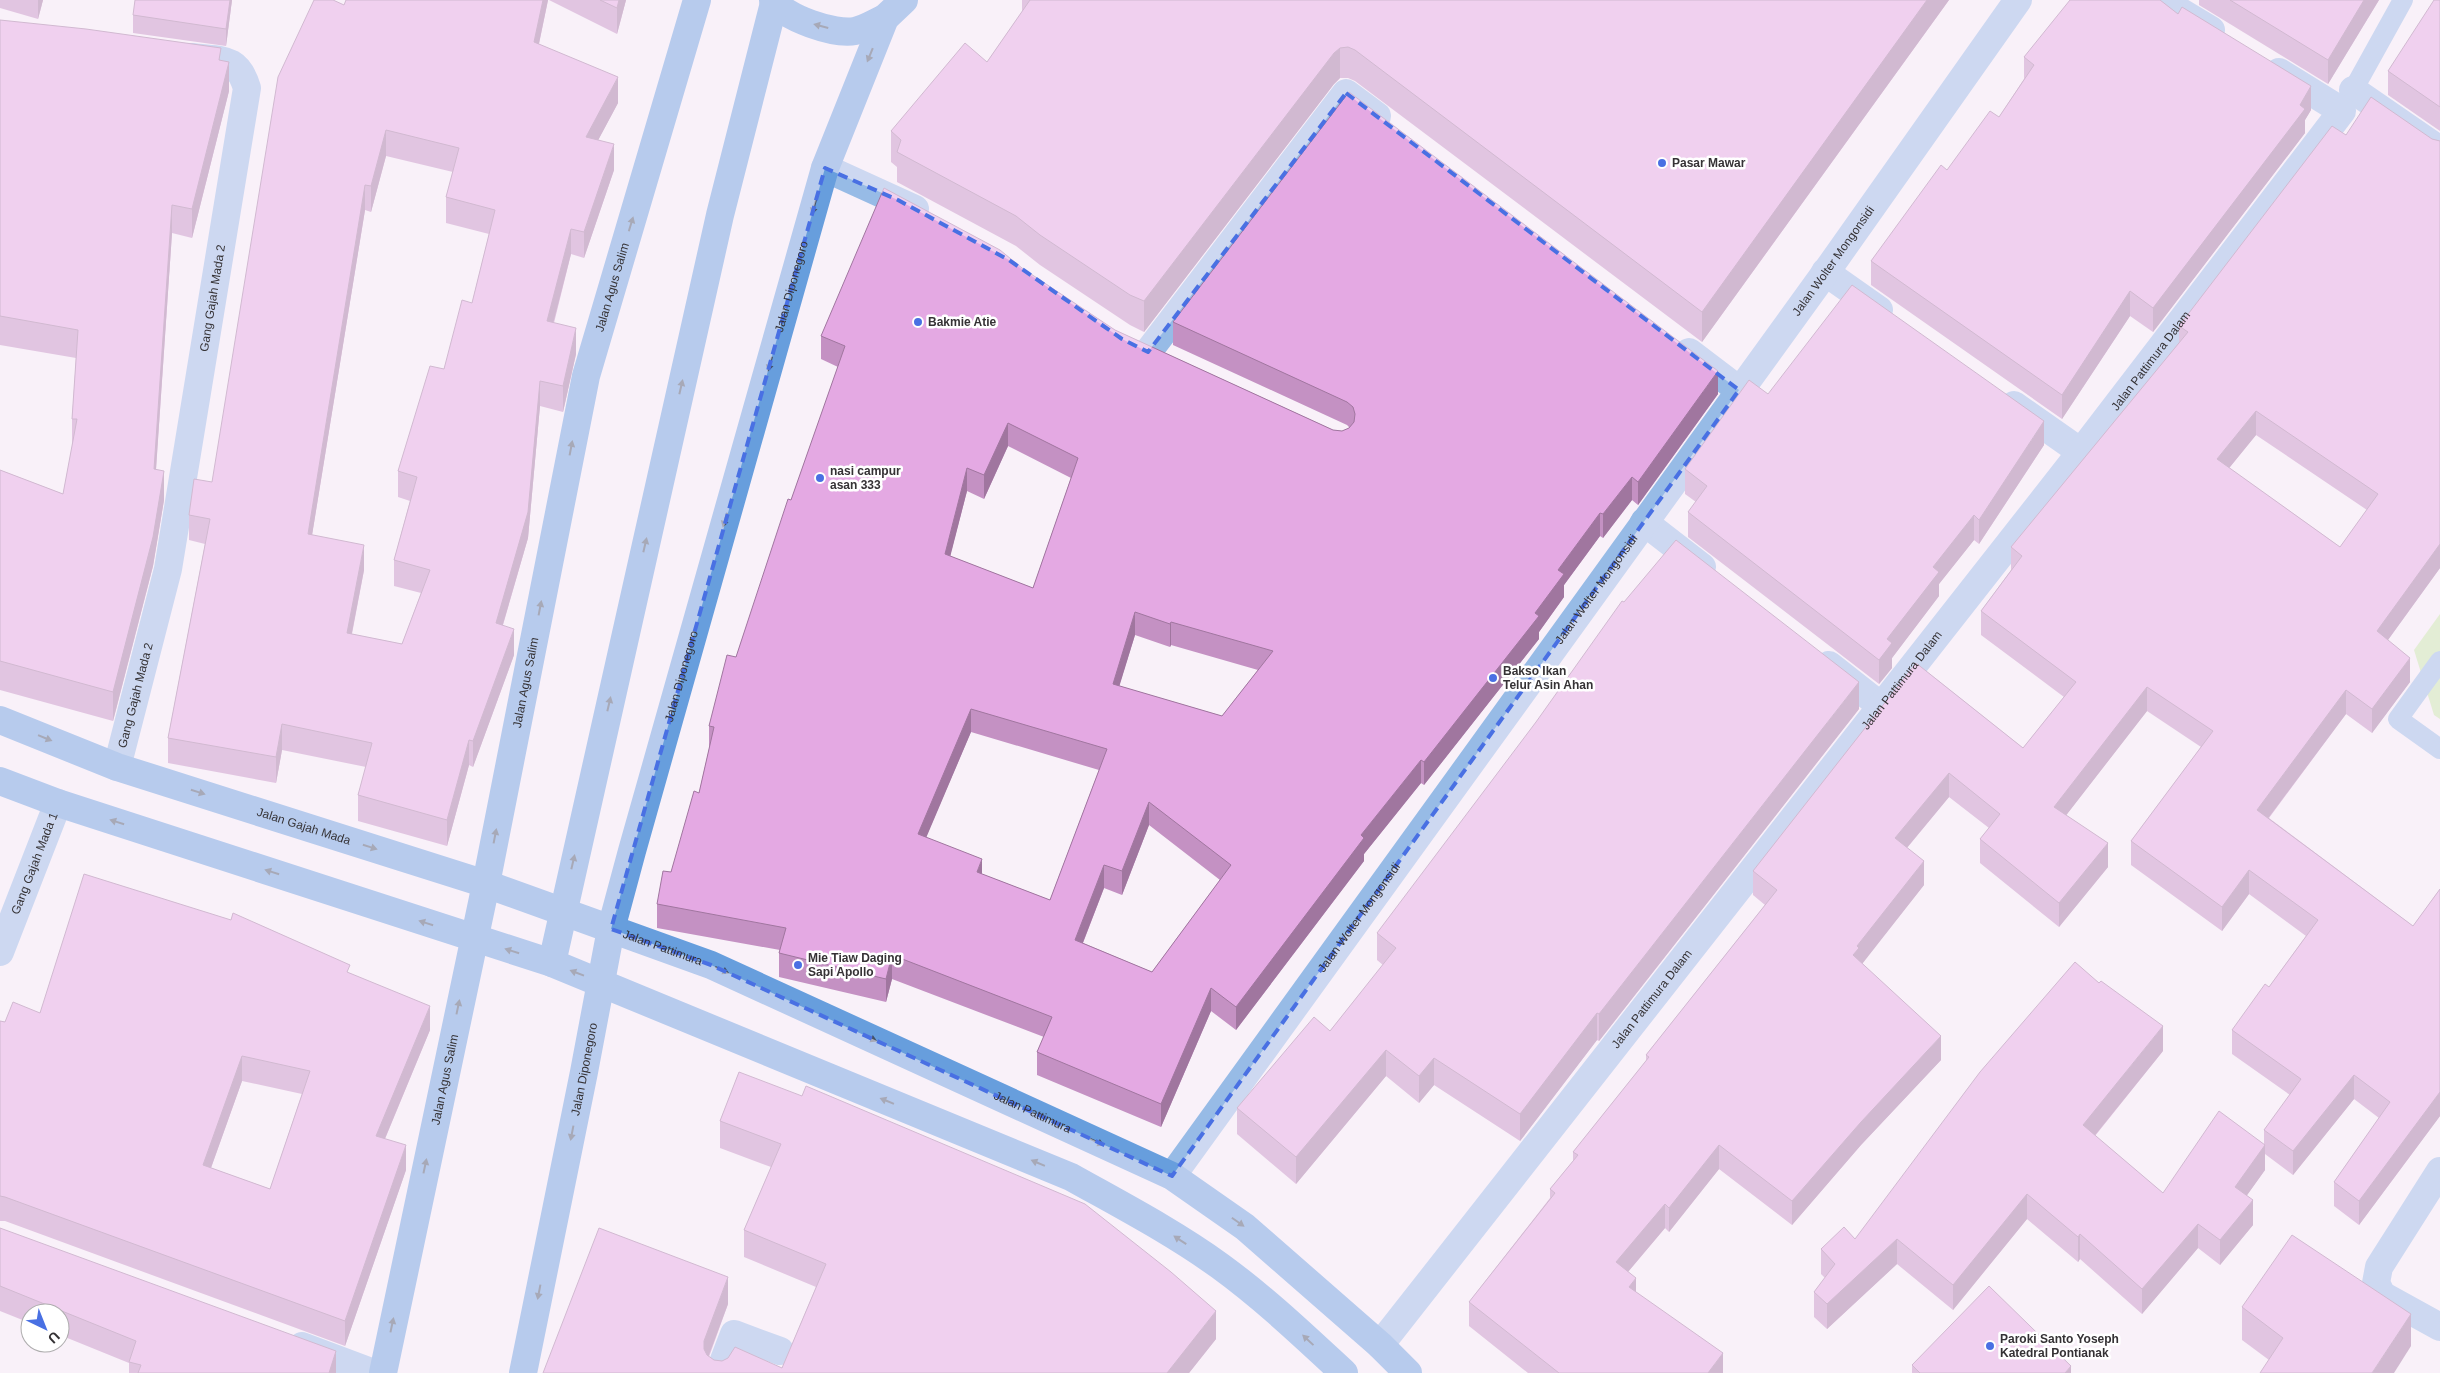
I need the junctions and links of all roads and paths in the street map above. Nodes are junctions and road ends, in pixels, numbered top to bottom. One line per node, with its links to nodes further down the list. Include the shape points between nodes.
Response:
1 (697, 0): 35 (street, Jalan Agus Salim, one-way to 1, via 586,376)
2 (904, 0): 7 (street, Jalan Diponegoro)
3 (2018, 0): 16 (street, Jalan Wolter Mongonsidi)
4 (2161, 0): 8 (street)
5 (2403, 0): 11 (lane, Jalan Pattimura Dalam)
6 (774, 2): 7 (street, one-way to 6, via 855,31 826,28 795,18); 36 (street, one-way to 6, via 720,215)
7 (885, 18): 14 (street, Jalan Diponegoro, one-way to 14)
8 (2235, 45)
9 (165, 53): 32 (street, Gang Gajah Mada 2, via 233,63 243,73 247,88 168,568)
10 (2260, 60): 11 (street)
11 (2348, 100): 13 (street); 24 (street, Jalan Pattimura Dalam)
12 (1393, 129): 20 (street, via 1346,93)
13 (2440, 150)
14 (825, 168): 15 (street); 37 (street, Jalan Diponegoro, one-way to 37)
15 (941, 223)
16 (1825, 272): 17 (street); 22 (street, Jalan Wolter Mongonsidi)
17 (1897, 322)
18 (1668, 336): 22 (street)
19 (1122, 340): 20 (street)
20 (1148, 352): 21 (street)
21 (1174, 364)
22 (1739, 390): 25 (street, Jalan Wolter Mongonsidi)
23 (1993, 390): 24 (street)
24 (2081, 452): 29 (street, Jalan Pattimura Dalam)
25 (1644, 522): 26 (street); 43 (street, Jalan Wolter Mongonsidi)
26 (1723, 583)
27 (1810, 650): 29 (street)
28 (2440, 661): 31 (lane, via 2398,719)
29 (1881, 706): 46 (street, Jalan Pattimura Dalam)
30 (0, 720): 32 (street, Jalan Gajah Mada, one-way to 32)
31 (2440, 749)
32 (117, 767): 35 (street, Jalan Gajah Mada, one-way to 35)
33 (0, 781): 34 (street)
34 (58, 803): 38 (street, one-way to 34); 39 (street, Gang Gajah Mada 1)
35 (486, 884): 36 (street, Jalan Gajah Mada); 38 (street, Jalan Agus Salim)
36 (563, 910): 37 (street, Jalan Gajah Mada); 40 (street)
37 (611, 929): 41 (street, Jalan Diponegoro); 43 (street, Jalan Pattimura, one-way to 43, via 711,965)
38 (473, 938): 40 (street, one-way to 38); 49 (street, Jalan Agus Salim, one-way to 38)
39 (0, 952)
40 (552, 963): 41 (street, one-way to 40)
41 (602, 982): 50 (street, Jalan Diponegoro, one-way to 50); 52 (street, one-way to 41, via 1221,1266 1071,1177 694,1023)
42 (2440, 1171): 44 (street, via 2379,1267 2376,1283 2382,1295)
43 (1172, 1176): 46 (street, Jalan Pattimura, one-way to 46, via 1245,1227)
44 (2440, 1327)
45 (281, 1339): 48 (street)
46 (1380, 1345): 53 (street, Jalan Pattimura)
47 (780, 1351): 51 (street, via 734,1334)
48 (374, 1373)
49 (382, 1373)
50 (523, 1373)
51 (719, 1373)
52 (1344, 1373)
53 (1408, 1373)

